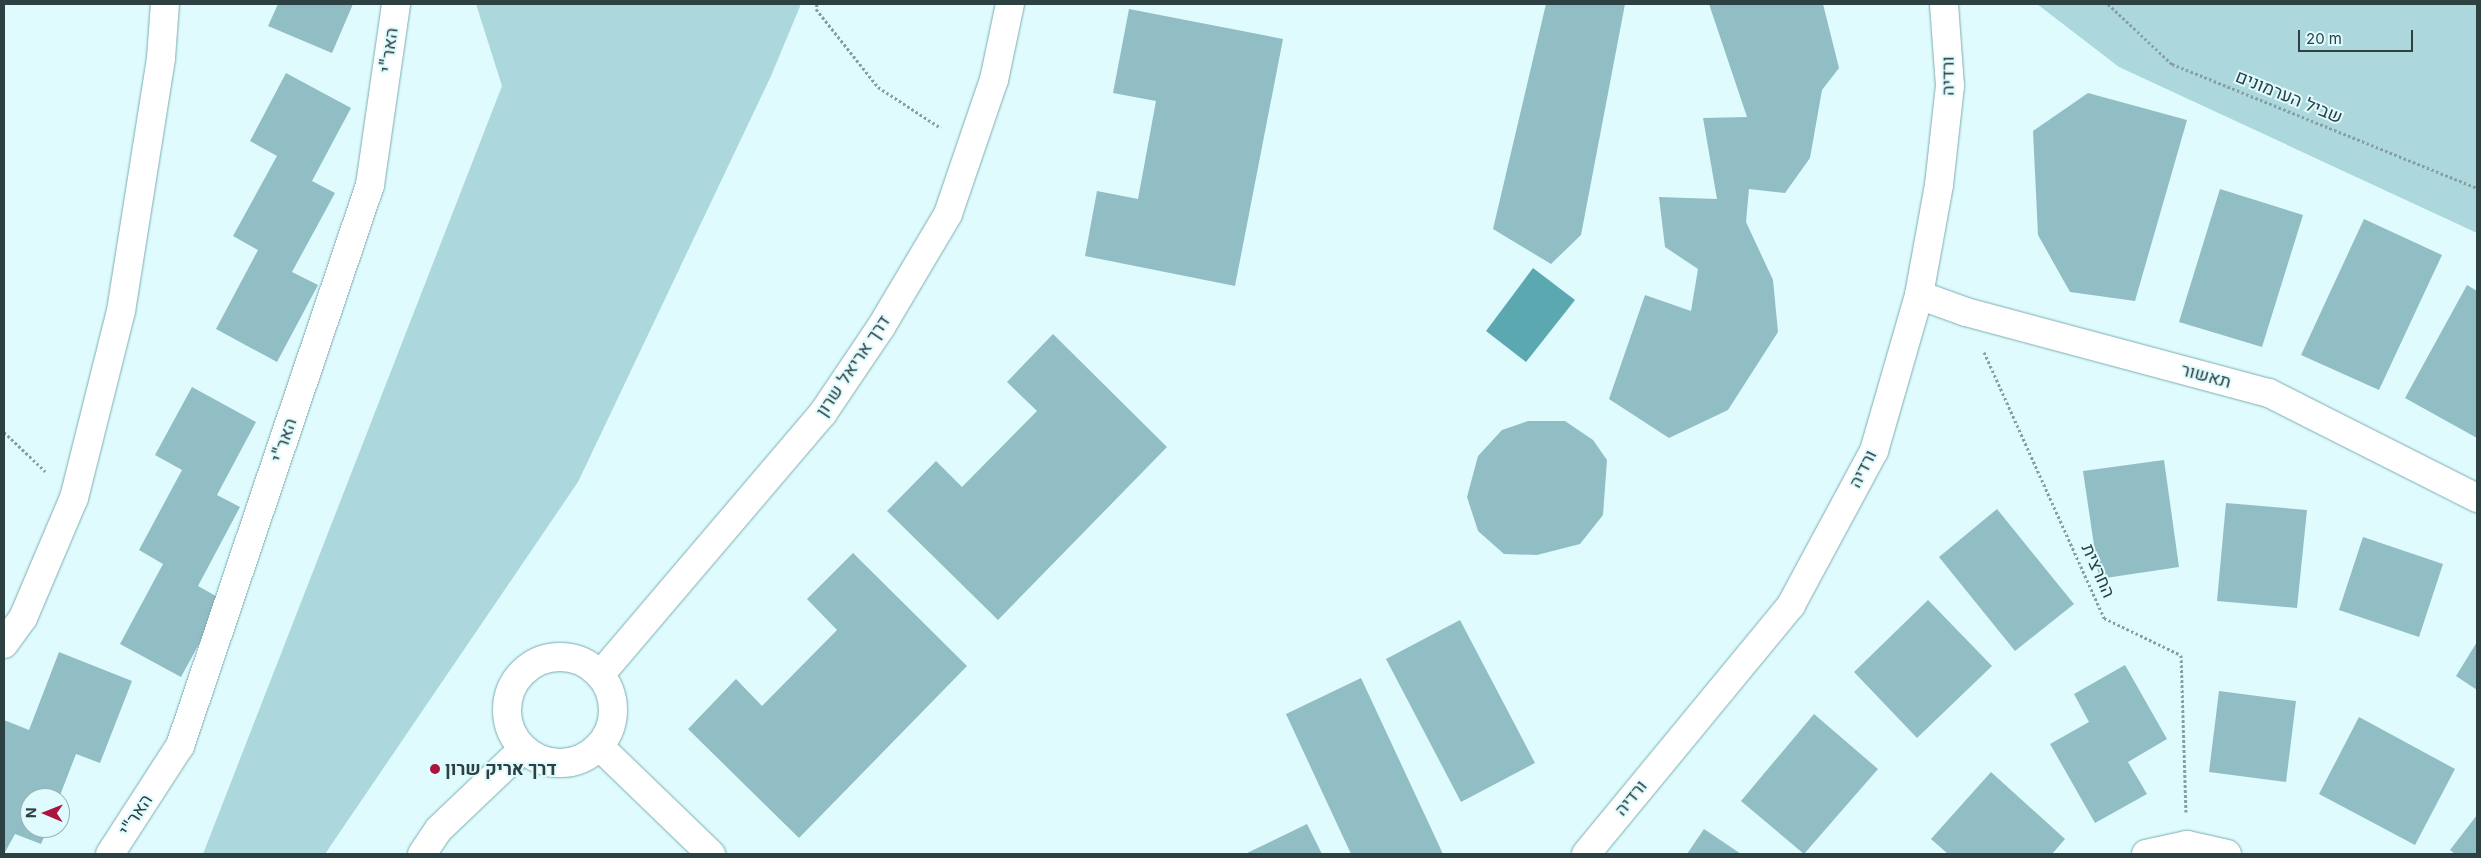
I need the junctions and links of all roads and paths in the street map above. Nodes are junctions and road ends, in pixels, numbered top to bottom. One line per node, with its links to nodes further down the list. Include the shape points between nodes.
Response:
1 (165, 4): 12 (street, via 161,58 121,310)
2 (396, 4): 19 (street, האר"י, via 364,204 180,746)
3 (817, 4): 7 (path, via 816,9 878,87)
4 (1010, 4): 7 (street, דרך אריאל שרון, via 994,80)
5 (1944, 4): 9 (street, ורדיה, via 1950,86)
6 (2108, 4): 8 (path, שביל הערמונים, via 2172,64)
7 (971, 148): 15 (street, דרך אריאל שרון, via 948,214 881,327 823,412)
8 (2477, 188)
9 (1919, 295): 10 (street, תאשור); 22 (street, ורדיה, via 1874,451 1791,605)
10 (1966, 312): 13 (street, תאשור, via 2269,393); 18 (path, החרצית, via 2104,618 2181,655)
11 (4, 432): 12 (path)
12 (74, 498): 14 (street, via 23,618)
13 (2477, 498)
14 (4, 644)
15 (600, 675): 16 (street, via 613,703 612,718); 17 (street, via 588,664 558,656 543,659 518,677 507,706 514,737)
16 (599, 746): 17 (street, via 582,758 562,763 535,757); 21 (street)
17 (523, 749): 20 (street, via 439,829)
18 (2187, 845): 23 (street); 24 (street)
19 (110, 854)
20 (422, 854)
21 (711, 854)
22 (1586, 854)
23 (2146, 854)
24 (2227, 854)

